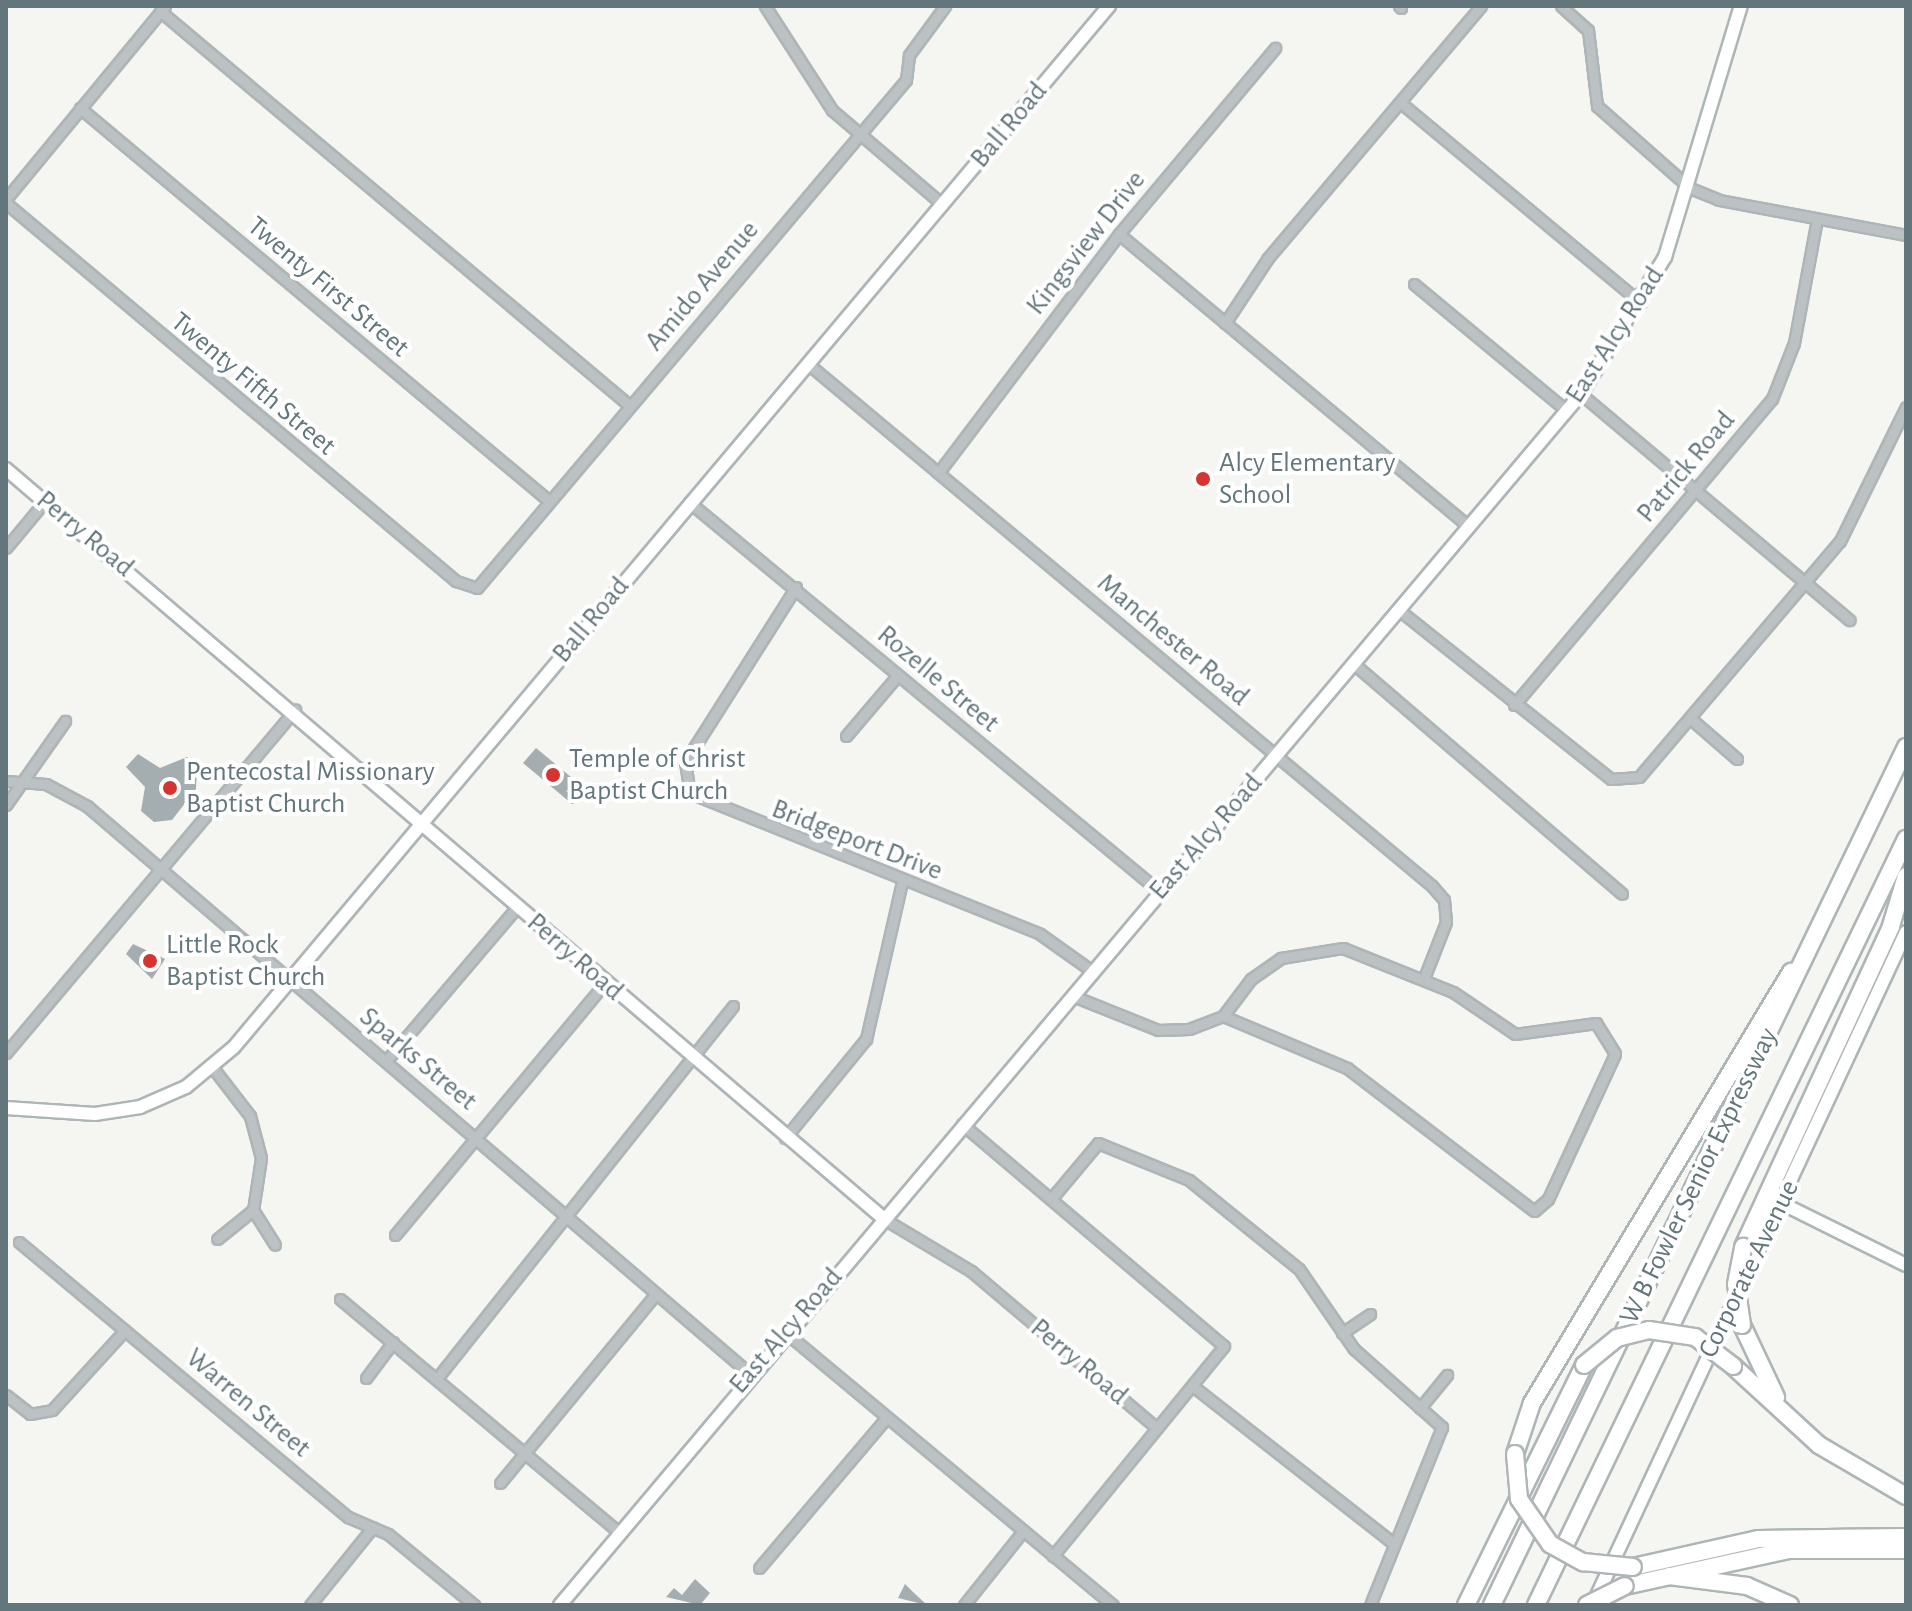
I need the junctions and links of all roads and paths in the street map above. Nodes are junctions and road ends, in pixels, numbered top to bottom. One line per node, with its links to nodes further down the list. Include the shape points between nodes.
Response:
1 (765, 6): 11 (street, via 813,88)
2 (945, 6): 11 (street, Amido Avenue, via 909,55 906,80)
3 (1109, 6): 14 (street, Ball Road)
4 (1481, 6): 9 (street)
5 (1561, 6): 12 (street, via 1588,30 1597,106)
6 (1741, 6): 12 (street, East Alcy Road, via 1712,94)
7 (162, 9): 10 (street); 23 (street)
8 (1275, 48): 16 (street, Kingsview Drive)
9 (1401, 103): 19 (street); 20 (street, via 1268,258)
10 (80, 108): 13 (street); 29 (street, Twenty First Street)
11 (860, 137): 14 (street); 23 (street, Amido Avenue)
12 (1690, 188): 15 (street); 19 (street, East Alcy Road)
13 (6, 201): 36 (street, Twenty Fifth Street, via 445,572)
14 (942, 204): 21 (street, Ball Road)
15 (1817, 219): 17 (street); 28 (street, Patrick Road, via 1784,372 1772,399)
16 (1119, 234): 20 (street); 27 (street, Kingsview Drive)
17 (1906, 235)
18 (1414, 284): 25 (street)
19 (1642, 304): 22 (street, East Alcy Road)
20 (1225, 323): 32 (street)
21 (807, 363): 27 (street, Manchester Road); 31 (street, Ball Road)
22 (1581, 394): 25 (street, East Alcy Road); 28 (street)
23 (630, 406): 29 (street, Amido Avenue)
24 (1906, 407): 34 (street, via 1840,541)
25 (1567, 411): 32 (street, East Alcy Road)
26 (6, 469): 30 (street, Perry Road)
27 (939, 472): 47 (street, Manchester Road)
28 (1695, 491): 34 (street); 41 (street, Patrick Road)
29 (548, 500): 36 (street, Amido Avenue)
30 (45, 501): 33 (street); 42 (street, Perry Road)
31 (689, 502): 35 (street, Rozelle Street); 52 (street, Ball Road)
32 (1469, 527): 37 (street, East Alcy Road)
33 (6, 548)
34 (1803, 583): 38 (street); 43 (street)
35 (796, 587): 40 (street, Rozelle Street); 56 (street, Bridgeport Drive, via 685,762 687,785 700,801)
36 (477, 588)
37 (1399, 610): 39 (street, East Alcy Road); 41 (street)
38 (1849, 620)
39 (1354, 664): 47 (street, East Alcy Road); 58 (street)
40 (898, 675): 45 (street); 57 (street, Rozelle Street)
41 (1514, 705): 43 (street, via 1625,782 1639,777)
42 (295, 709): 52 (street, Perry Road); 54 (street)
43 (1691, 719): 48 (street)
44 (65, 721): 50 (street)
45 (846, 736)
46 (1906, 747): 61 (highway, W B Fowler Senior Expressway)
47 (1275, 755): 57 (street, East Alcy Road); 63 (street, Manchester Road, via 1444,900 1446,922)
48 (1737, 759)
49 (6, 781): 50 (street, Sparks Street)
50 (23, 783): 51 (street); 54 (street, Sparks Street, via 66,791)
51 (6, 805)
52 (420, 825): 59 (street, Perry Road); 64 (street, Ball Road)
53 (1906, 839): 124 (highway, W B Fowler Senior Expressway)
54 (159, 868): 64 (street, Sparks Street); 69 (street)
55 (1906, 876): 101 (highway, bridge, via 1891,926 1743,1247 1736,1284 1742,1325)
56 (902, 882): 62 (street, Bridgeport Drive, via 1040,934); 76 (street, via 866,1039)
57 (1159, 891): 62 (street, East Alcy Road)
58 (1622, 894)
59 (517, 907): 65 (street, Perry Road); 71 (street)
60 (1906, 932): 78 (street, Corporate Avenue)
61 (1806, 956): 115 (highway, bridge, via 1779,986 1540,1390 1515,1454 1519,1499 1550,1544 1583,1562); 123 (highway, W B Fowler Senior Expressway)
62 (1092, 971): 66 (street, East Alcy Road)
63 (1424, 978): 68 (street, via 1364,953 1309,949 1251,979); 68 (street, via 1515,1034 1531,1037 1576,1022 1596,1023 1609,1037 1615,1054 1548,1199 1534,1211 1347,1068)
64 (291, 980): 71 (street, Sparks Street); 72 (street, Ball Road)
65 (606, 982): 70 (street, Perry Road); 75 (street)
66 (1073, 996): 68 (street, via 1158,1030 1206,1026); 74 (street, East Alcy Road)
67 (733, 1006): 70 (street)
68 (1223, 1016)
69 (6, 1053)
70 (693, 1060): 76 (street, Perry Road); 80 (street)
71 (386, 1061): 75 (street, Sparks Street)
72 (213, 1068): 73 (street, Ball Road, via 140,1107 95,1114); 79 (street, via 258,1135)
73 (6, 1108)
74 (962, 1124): 77 (street); 81 (street, East Alcy Road)
75 (477, 1138): 80 (street, Sparks Street); 82 (street)
76 (785, 1138): 81 (street, Perry Road)
77 (1051, 1199): 92 (street, via 1089,1151 1111,1144 1189,1180 1268,1241 1299,1269); 98 (street, via 1224,1346)
78 (1783, 1204): 86 (street); 125 (street, Corporate Avenue)
79 (253, 1210): 83 (street); 85 (street)
80 (565, 1218): 87 (street, Sparks Street); 96 (street)
81 (884, 1219): 91 (street, East Alcy Road); 103 (street, Perry Road, via 971,1271)
82 (395, 1235)
83 (217, 1239)
84 (19, 1242): 90 (street, Warren Street)
85 (275, 1245)
86 (1906, 1265)
87 (655, 1295): 94 (street, Sparks Street); 104 (street)
88 (340, 1299): 93 (street)
89 (1370, 1314): 92 (street)
90 (125, 1330): 99 (street, via 52,1410 30,1414); 107 (street, Warren Street, via 348,1517)
91 (785, 1332): 94 (street, East Alcy Road); 102 (street)
92 (1342, 1333): 100 (street)
93 (393, 1342): 96 (street); 97 (street)
94 (749, 1373): 108 (street, East Alcy Road)
95 (1447, 1375): 100 (street)
96 (438, 1377): 104 (street)
97 (366, 1378)
98 (1194, 1387): 103 (street); 111 (street)
99 (6, 1395)
100 (1420, 1408): 111 (street, via 1442,1427)
101 (1785, 1413): 106 (highway, via 1819,1445); 122 (highway, bridge, via 1695,1337 1649,1330 1617,1338 1584,1365)
102 (886, 1418): 109 (street); 114 (street)
103 (1157, 1428): 113 (street)
104 (522, 1452): 105 (street); 108 (street)
105 (500, 1483)
106 (1906, 1496)
107 (373, 1527): 116 (street); 117 (street, Warren Street)
108 (616, 1530): 118 (street, East Alcy Road)
109 (1023, 1531): 113 (street); 119 (street)
110 (1906, 1537): 115 (highway, via 1772,1538)
111 (1393, 1543): 121 (street)
112 (1906, 1550): 115 (highway, via 1789,1550)
113 (1053, 1556): 120 (street)
114 (759, 1568)
115 (1640, 1571): 125 (highway, bridge); 126 (highway, via 1715,1579)
116 (310, 1605)
117 (474, 1605)
118 (560, 1605)
119 (964, 1605)
120 (1113, 1605)
121 (1370, 1605)
122 (1466, 1605)
123 (1492, 1605)
124 (1536, 1605)
125 (1590, 1605)
126 (1790, 1605)

